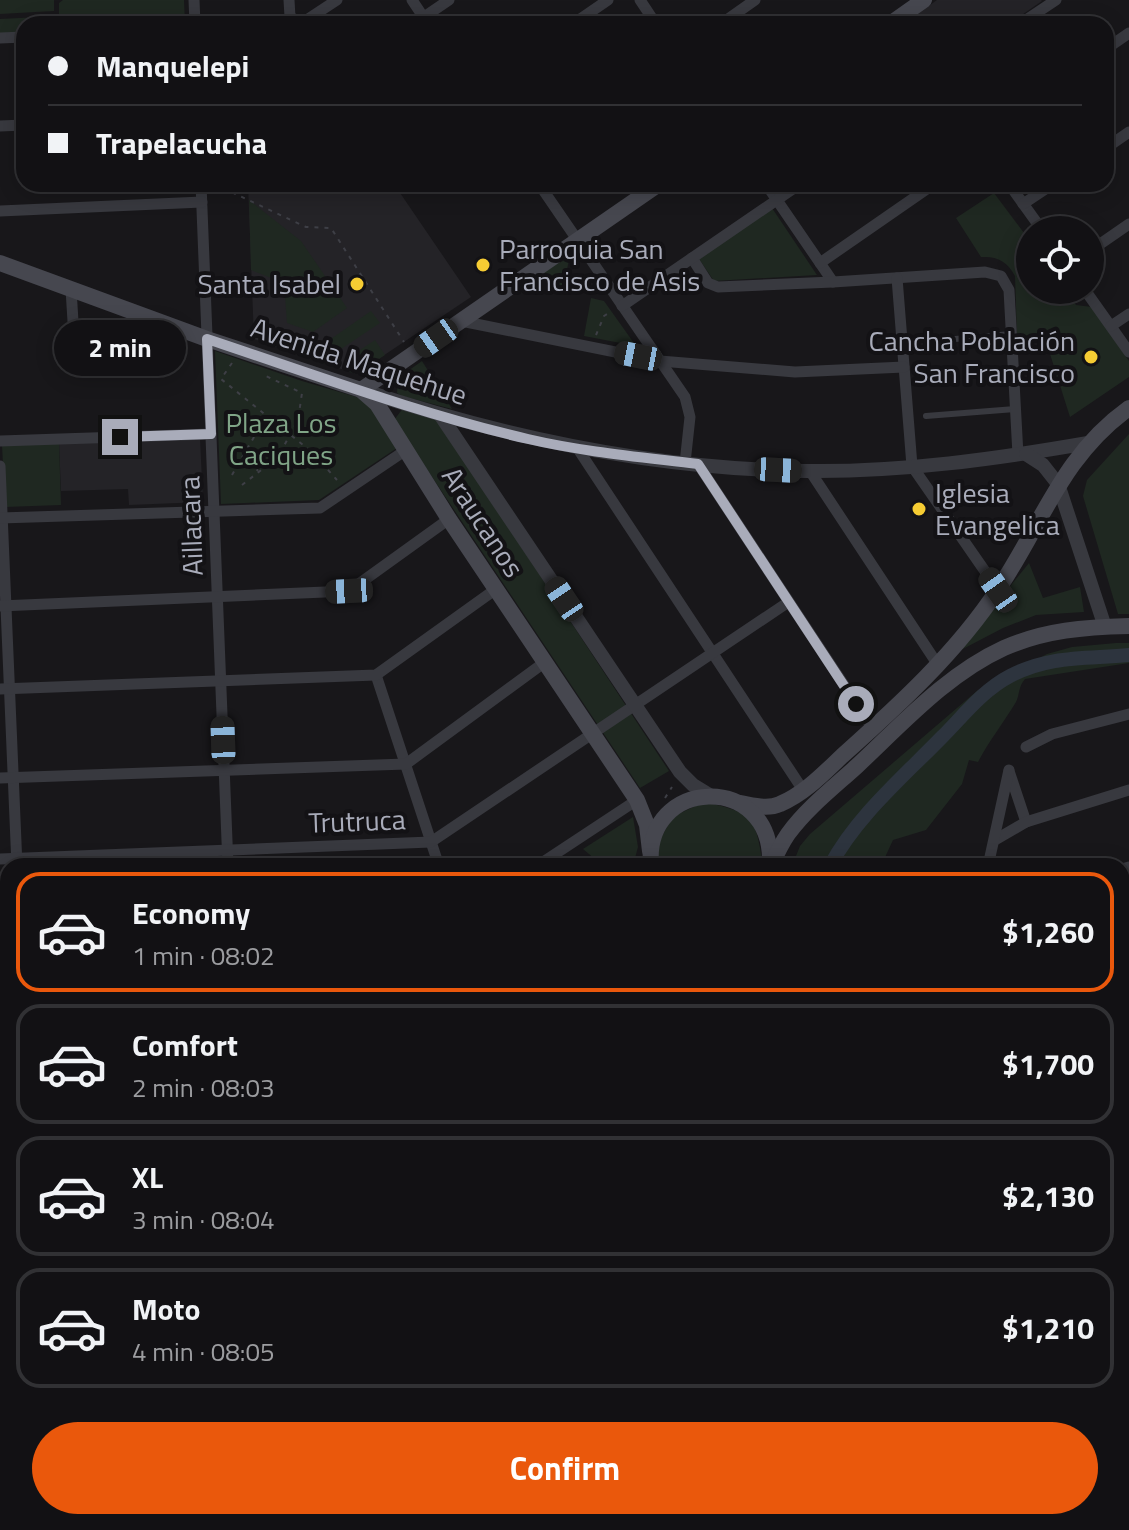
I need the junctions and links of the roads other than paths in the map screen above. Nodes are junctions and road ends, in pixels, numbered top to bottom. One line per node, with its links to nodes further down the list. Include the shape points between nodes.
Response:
1 (337, 0): 7 (street)
2 (449, 0): 8 (street)
3 (608, 0): 9 (street)
4 (755, 0): 10 (street)
5 (924, 0): 11 (main road)
6 (1056, 0): 12 (street)
7 (313, 16)
8 (433, 16)
9 (585, 16)
10 (732, 16)
11 (902, 16)
12 (1032, 16)
13 (201, 192): 22 (street, Aillacara)
14 (545, 192): 27 (street)
15 (647, 192): 27 (main road)
16 (772, 192): 21 (street)
17 (788, 192): 21 (street)
18 (922, 192): 31 (street)
19 (1015, 192): 23 (street)
20 (1041, 192): 23 (street)
21 (777, 200): 29 (street); 31 (street)
22 (202, 202): 24 (street); 41 (street, Aillacara)
23 (1023, 204): 25 (street)
24 (0, 211)
25 (1032, 216)
26 (1129, 224): 28 (street)
27 (578, 240): 36 (street); 38 (main road)
28 (1104, 241)
29 (692, 258): 33 (street, via 708,283 718,287); 36 (street)
30 (0, 263): 34 (main road, Avenida Maquehue)
31 (820, 263): 33 (street)
32 (897, 278): 33 (street); 40 (street, via 996,273 1009,290); 45 (street)
33 (833, 282)
34 (71, 289): 41 (main road, Avenida Maquehue); 46 (street)
35 (1095, 304): 39 (street)
36 (622, 306): 44 (street)
37 (1129, 314): 39 (street)
38 (461, 321): 44 (street); 47 (main road)
39 (1111, 326): 43 (street)
40 (1011, 334): 42 (lane); 49 (street)
41 (207, 339): 47 (main road, Avenida Maquehue); 52 (street, Aillacara)
42 (933, 341)
43 (1129, 352)
44 (660, 361): 45 (street, via 795,372); 58 (street, via 689,407)
45 (904, 367): 60 (street)
46 (76, 370)
47 (361, 390): 50 (street, Avenida Maquehue); 56 (main road, Araucanos, via 377,404)
48 (1129, 408): 54 (main road)
49 (1015, 409): 51 (lane); 57 (street)
50 (441, 416): 55 (street, Avenida Maquehue); 79 (street, Araucanos)
51 (926, 416)
52 (211, 434): 53 (street); 63 (street, Aillacara)
53 (0, 441)
54 (1088, 443): 57 (street, Avenida Maquehue); 62 (main road)
55 (578, 449): 58 (street, Avenida Maquehue); 73 (street)
56 (406, 450): 63 (street, via 320,508); 65 (main road, Araucanos)
57 (1022, 455): 60 (street, Avenida Maquehue); 62 (street, via 1043,465)
58 (691, 463): 61 (street, Avenida Maquehue); 69 (street)
59 (0, 466): 64 (street)
60 (912, 466): 61 (street, Avenida Maquehue); 67 (street)
61 (810, 471): 75 (street)
62 (1058, 484): 67 (main road); 72 (street)
63 (215, 510): 64 (street); 68 (street, Aillacara)
64 (1, 518): 70 (street)
65 (449, 519): 66 (main road, Araucanos); 68 (street, via 349,591)
66 (496, 589): 74 (main road, Araucanos); 76 (street)
67 (998, 590): 75 (main road)
68 (218, 597): 70 (street); 77 (street, Aillacara)
69 (787, 603): 73 (street, Trutruca); 81 (street)
70 (3, 606): 78 (street)
71 (1129, 626): 72 (main road)
72 (1105, 627): 105 (main road, via 1041,635 969,668 807,812)
73 (711, 654): 79 (street, Trutruca); 88 (street)
74 (545, 662): 82 (main road, Araucanos); 84 (street)
75 (938, 665): 81 (main road)
76 (376, 675): 77 (street); 84 (street)
77 (221, 680): 78 (street); 85 (street, Aillacara)
78 (5, 688): 86 (street)
79 (635, 704): 82 (street, Trutruca); 90 (street, Araucanos, via 680,772)
80 (1129, 714): 83 (street, via 1052,734)
81 (873, 729): 88 (main road)
82 (592, 733): 91 (main road, Araucanos); 95 (street, Trutruca)
83 (1026, 747)
84 (406, 764): 85 (street); 95 (street)
85 (224, 770): 86 (street); 96 (street, Aillacara)
86 (13, 777): 87 (street); 97 (street)
87 (0, 778)
88 (803, 790): 92 (main road, via 780,805)
89 (1129, 790): 93 (street)
90 (711, 796): 92 (main road); 103 (main road, via 684,801 668,813 657,828)
91 (637, 800): 101 (street); 102 (main road, Araucanos, via 647,825)
92 (739, 803): 104 (main road, via 766,833)
93 (1026, 822): 94 (street); 94 (street, via 1009,770)
94 (995, 840): 106 (street)
95 (431, 842): 96 (street, Trutruca); 100 (street)
96 (228, 850): 98 (street, Trutruca); 99 (street, Aillacara)
97 (16, 858)
98 (87, 858)
99 (228, 858)
100 (436, 858)
101 (549, 858)
102 (651, 858)
103 (652, 858)
104 (770, 858)
105 (774, 858)
106 (990, 858)

